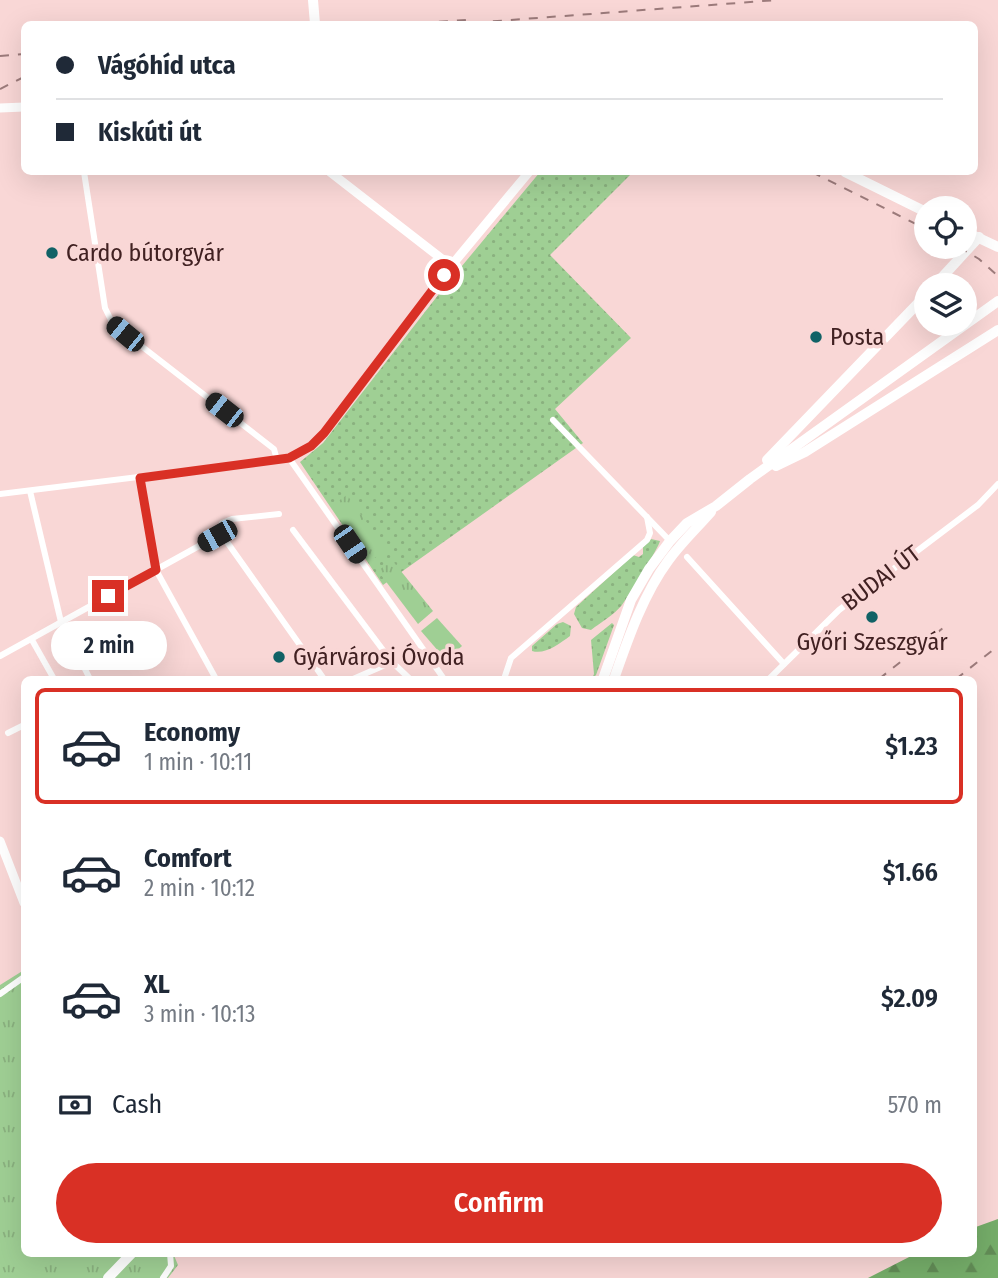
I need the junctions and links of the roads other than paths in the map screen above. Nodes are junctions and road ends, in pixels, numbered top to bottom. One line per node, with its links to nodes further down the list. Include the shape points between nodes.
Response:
1 (313, 0): 2 (main road)
2 (315, 21)
3 (21, 107): 4 (street)
4 (0, 108)
5 (83, 175): 19 (street, via 105,308 113,324 274,449)
6 (334, 175): 12 (street)
7 (527, 175): 12 (street)
8 (851, 175): 9 (main road)
9 (914, 206)
10 (979, 237): 11 (main road); 13 (main road)
11 (998, 247)
12 (451, 266): 18 (street, via 324,433)
13 (946, 273)
14 (998, 301): 21 (main road)
15 (914, 308): 21 (main road)
16 (998, 330): 21 (main road, via 805,452)
17 (553, 420): 26 (street)
18 (289, 458): 19 (street); 44 (street)
19 (276, 460): 20 (street)
20 (140, 478): 23 (street); 31 (street)
21 (750, 478): 29 (main road)
22 (998, 484): 37 (street, BUDAI ÚT, via 978,505 839,610)
23 (30, 491): 24 (street); 32 (street)
24 (0, 495)
25 (279, 514): 28 (street, via 232,519 222,523)
26 (647, 517): 29 (street); 45 (street, via 650,533 644,543 511,658)
27 (293, 530): 36 (street)
28 (220, 536): 31 (street); 41 (street)
29 (674, 545): 35 (main road, via 649,569 631,600); 48 (main road)
30 (687, 557): 37 (street)
31 (156, 570): 32 (street); 40 (street)
32 (61, 622): 33 (street); 39 (street)
33 (32, 640): 34 (street); 38 (street)
34 (0, 656)
35 (611, 656): 46 (street); 47 (main road)
36 (392, 662): 42 (street); 43 (street)
37 (784, 664): 49 (street, BUDAI ÚT)
38 (52, 676)
39 (88, 676)
40 (214, 676)
41 (322, 676)
42 (360, 676)
43 (407, 676)
44 (442, 676)
45 (505, 676)
46 (599, 676)
47 (604, 676)
48 (615, 676)
49 (772, 676)
50 (21, 726): 51 (street)
51 (8, 733)
52 (0, 841): 53 (street)
53 (21, 895)
54 (21, 981): 55 (street)
55 (0, 994)
56 (128, 1257): 58 (main road)
57 (170, 1257): 59 (street, via 171,1266)
58 (108, 1278)
59 (163, 1278)

